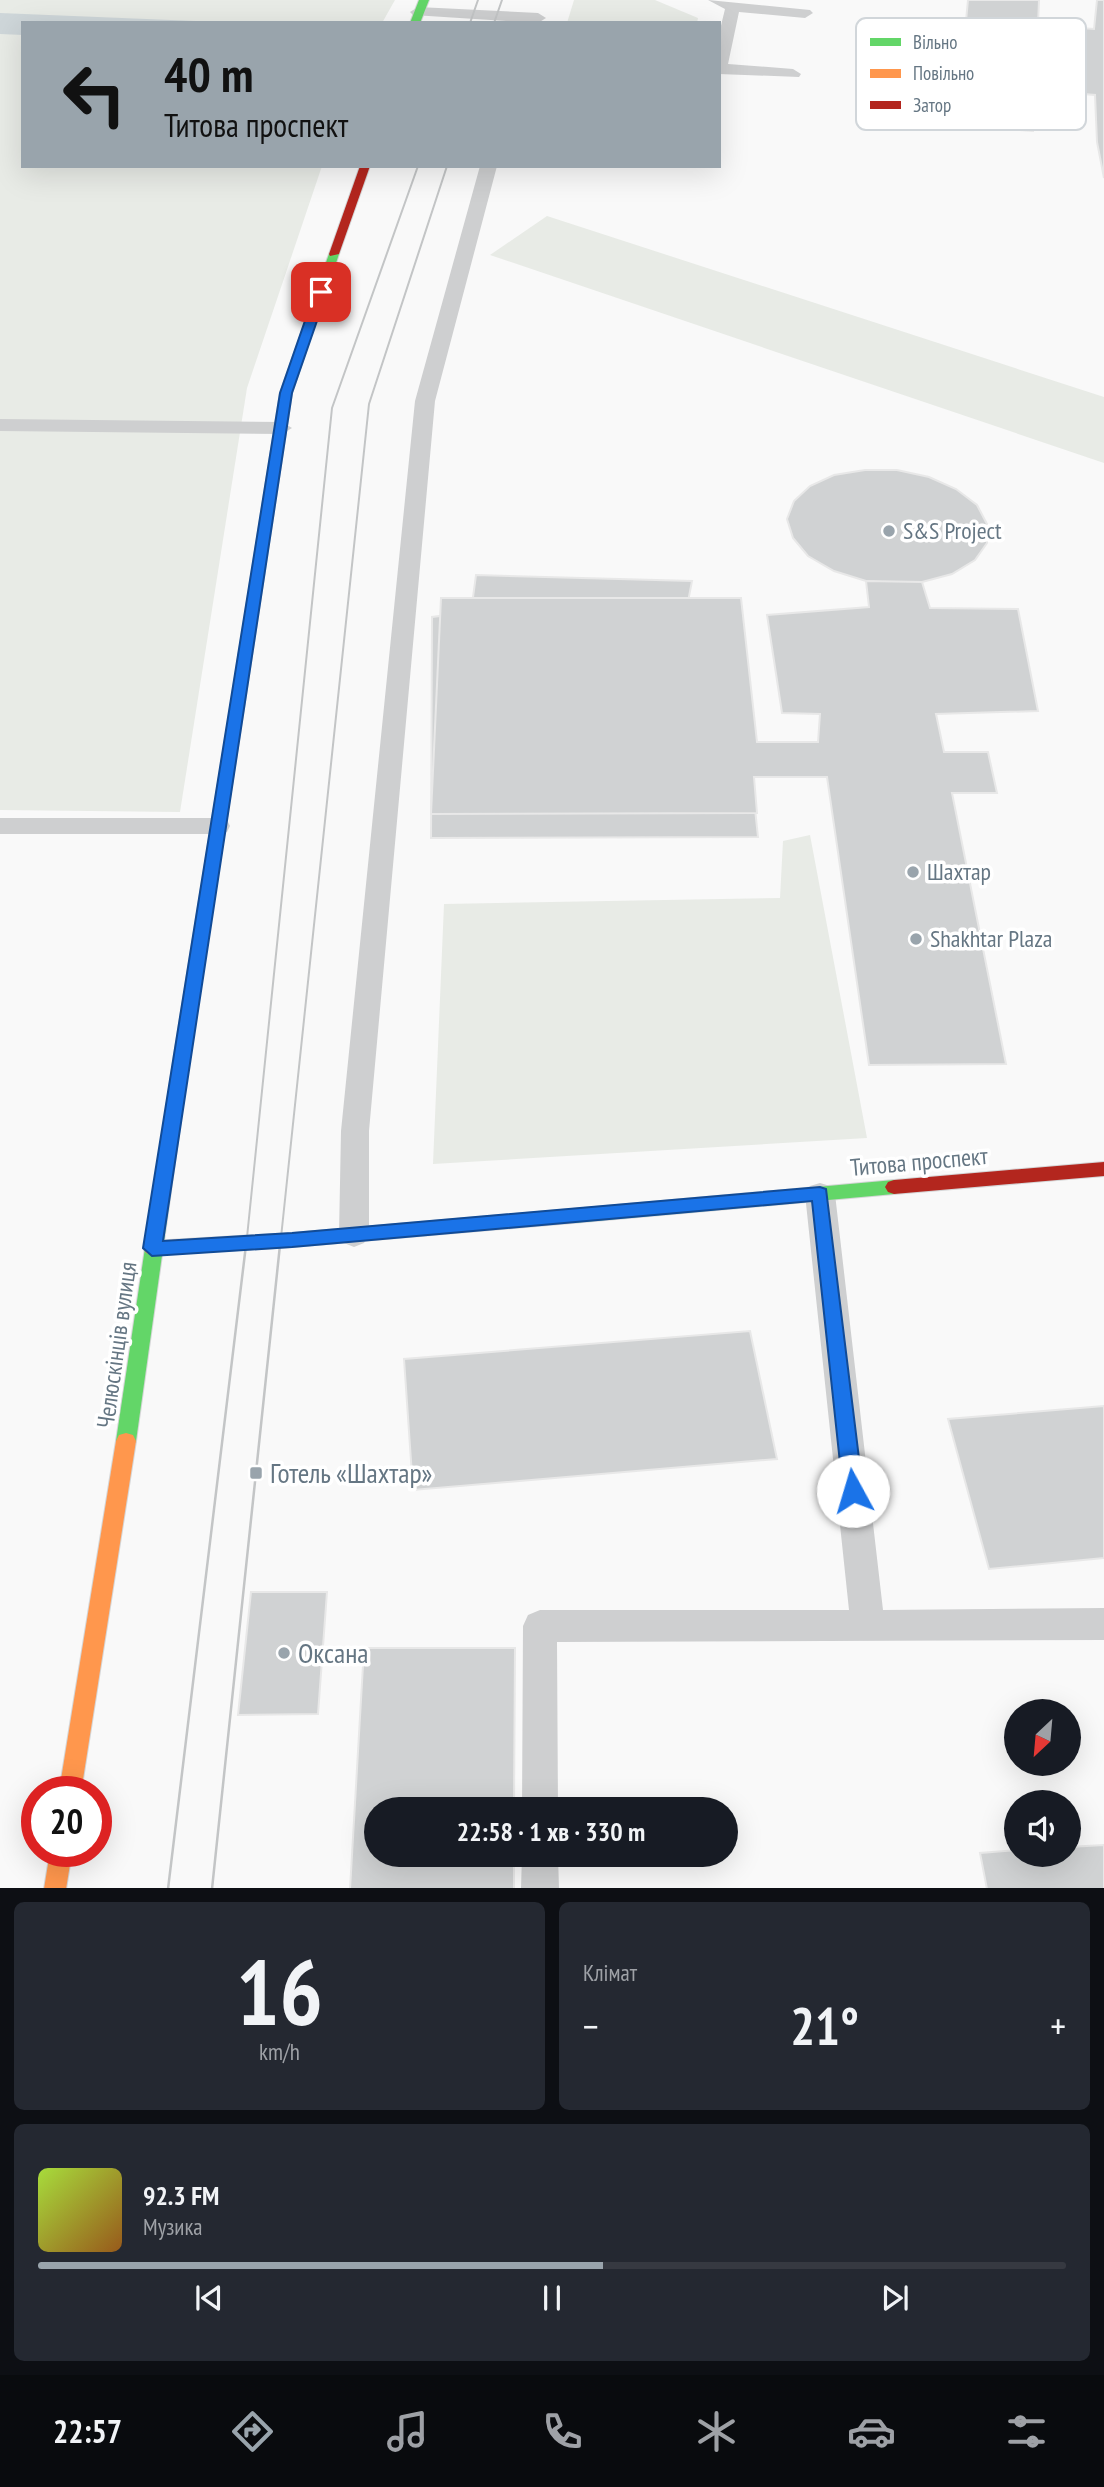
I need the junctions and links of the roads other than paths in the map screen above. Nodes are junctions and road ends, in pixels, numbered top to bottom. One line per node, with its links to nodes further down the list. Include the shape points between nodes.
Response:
1 (545, 0): 6 (lane)
2 (716, 0): 3 (lane)
3 (739, 3): 5 (lane); 7 (lane)
4 (419, 12): 6 (lane)
5 (805, 13)
6 (537, 20)
7 (721, 66)
8 (721, 69): 9 (lane)
9 (793, 74)
10 (364, 168): 13 (main road, Челюскінців вулиця, via 286,393)
11 (488, 168): 18 (lane, via 425,401 355,1132)
12 (0, 425): 13 (lane)
13 (282, 428): 15 (main road, Челюскінців вулиця)
14 (0, 825): 15 (lane)
15 (219, 826): 19 (main road, Челюскінців вулиця)
16 (1104, 1169): 17 (main road, Титова проспект)
17 (820, 1194): 18 (main road, Титова проспект); 21 (lane)
18 (354, 1235): 19 (main road, Титова проспект)
19 (152, 1248): 22 (main road, Челюскінців вулиця, via 132,1407)
20 (1104, 1624): 21 (lane)
21 (868, 1626): 23 (lane, via 540,1626)
22 (73, 1776)
23 (540, 1797)
24 (58, 1867): 26 (main road)
25 (540, 1867): 27 (lane)
26 (55, 1888)
27 (540, 1888)

